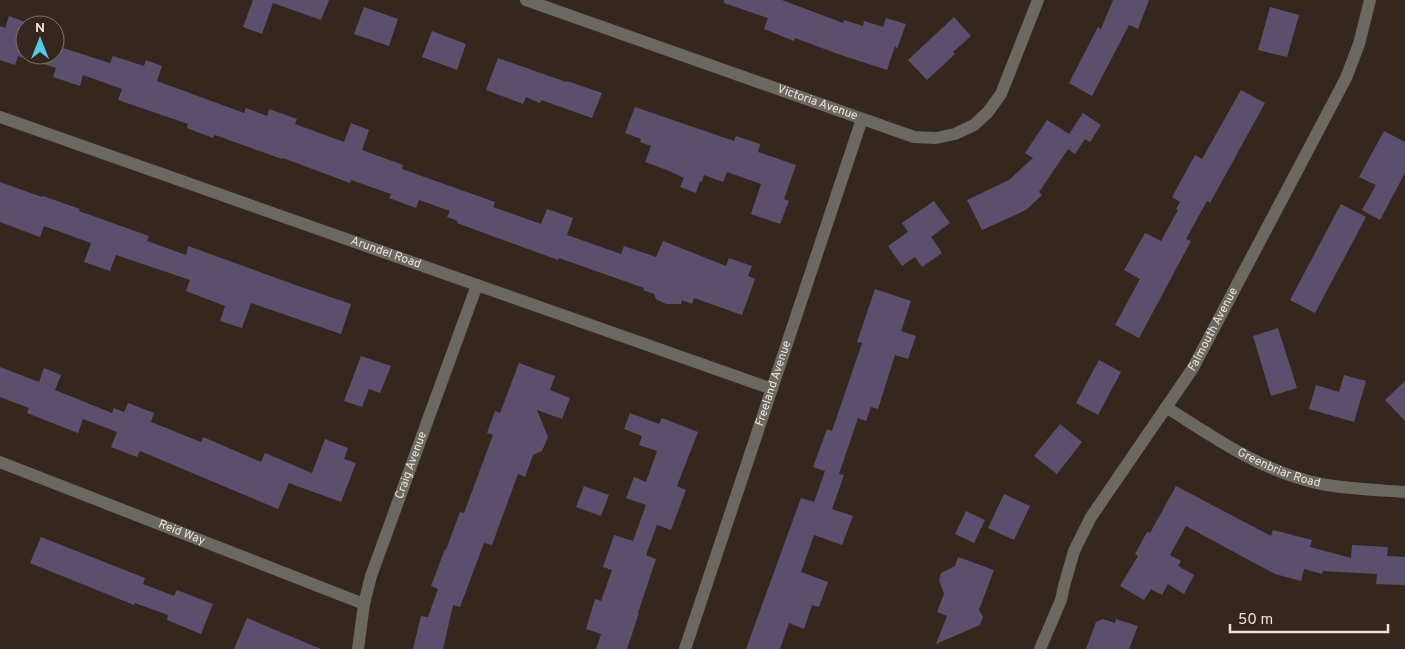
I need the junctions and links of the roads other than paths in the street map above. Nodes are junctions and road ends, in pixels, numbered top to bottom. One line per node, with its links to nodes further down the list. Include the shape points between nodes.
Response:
1 (526, 0): 5 (street, Victoria Avenue)
2 (1038, 0): 5 (street, Victoria Avenue, via 1001,94 974,125 936,138 914,137)
3 (1370, 0): 8 (street, Falmouth Avenue, via 1346,78 1193,368)
4 (0, 117): 6 (street, Arundel Road)
5 (862, 119): 7 (street, Freeland Avenue)
6 (477, 285): 7 (street, Arundel Road); 11 (street, Craig Avenue, via 371,576)
7 (772, 389): 13 (street, Freeland Avenue)
8 (1166, 407): 10 (street, Greenbriar Road, via 1244,456 1278,471 1319,484 1356,490); 14 (street, Falmouth Avenue, via 1091,517 1074,551 1061,600)
9 (0, 462): 11 (street, Reid Way)
10 (1405, 492)
11 (364, 604): 12 (street, Craig Avenue)
12 (358, 649)
13 (685, 649)
14 (1040, 649)

